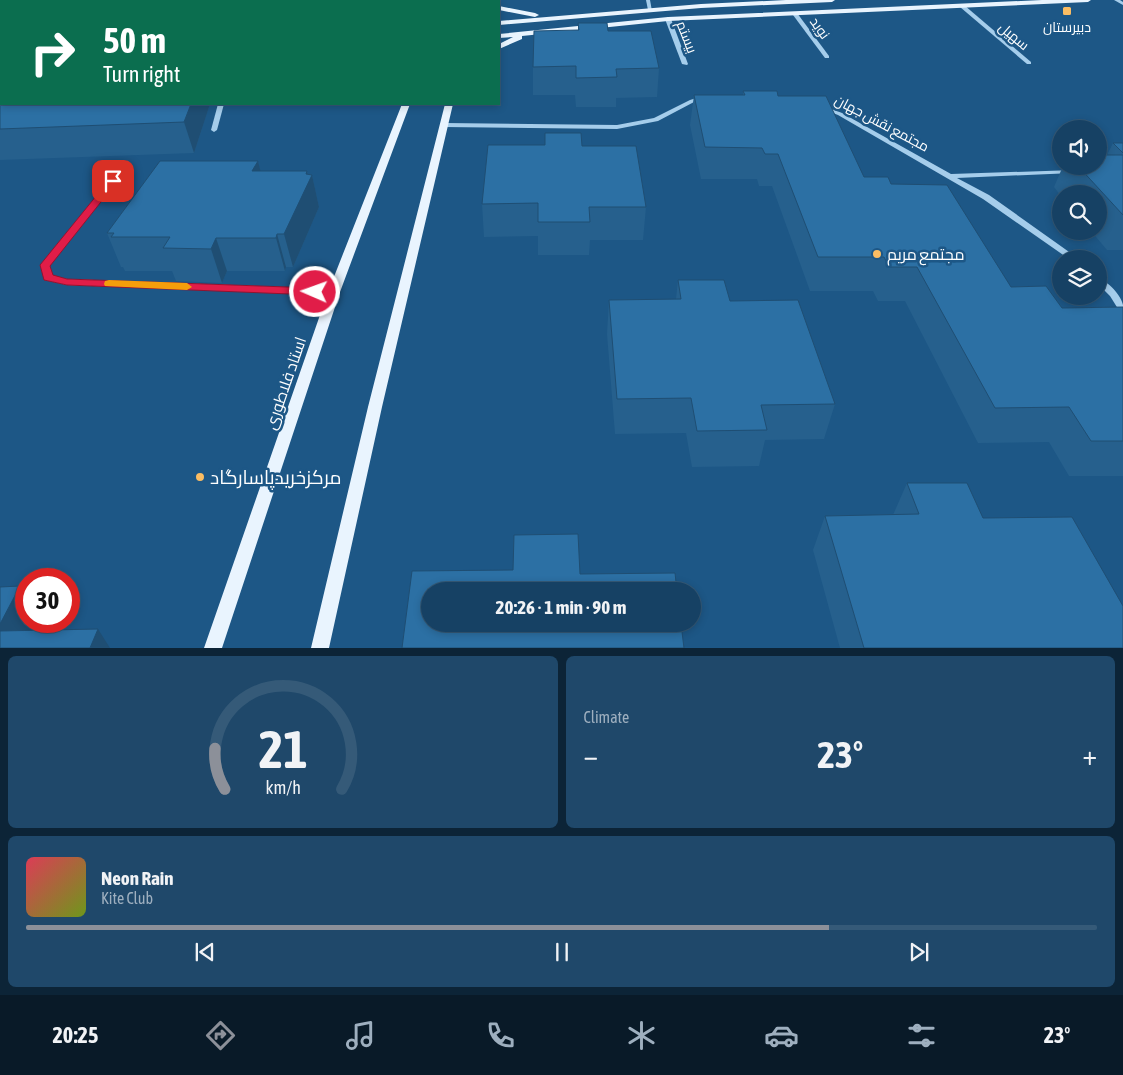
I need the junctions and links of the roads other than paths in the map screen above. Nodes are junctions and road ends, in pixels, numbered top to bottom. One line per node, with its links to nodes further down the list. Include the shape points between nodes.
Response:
1 (648, 0): 8 (street)
2 (832, 0): 8 (main road)
3 (1088, 0): 6 (main road)
4 (1116, 0): 5 (street)
5 (1123, 4)
6 (962, 6): 9 (main road); 17 (street, سهیل)
7 (500, 8): 10 (main road)
8 (650, 10): 10 (main road)
9 (796, 14): 11 (main road); 16 (street, نوید)
10 (557, 18): 12 (main road)
11 (668, 19): 13 (main road); 18 (street, بیستم)
12 (500, 23)
13 (530, 32): 14 (main road); 15 (main road)
14 (500, 36)
15 (500, 47)
16 (827, 56)
17 (1028, 63)
18 (685, 64)
19 (714, 97): 24 (street, via 692,101 656,120 616,127)
20 (811, 103): 27 (street, مجتمع نقش جهان, via 840,114)
21 (221, 105): 25 (street)
22 (406, 105): 31 (main road, استاد فلاطوری)
23 (449, 105): 24 (main road)
24 (444, 125): 34 (main road)
25 (214, 130)
26 (1052, 172): 27 (street)
27 (949, 176): 29 (street, مجتمع نقش جهان, via 986,197)
28 (113, 181): 31 (street, via 45,265 48,278 67,282)
29 (1062, 250)
30 (1107, 288): 32 (street)
31 (334, 292): 33 (main road, استاد فلاطوری)
32 (1123, 310)
33 (213, 648)
34 (320, 648)

